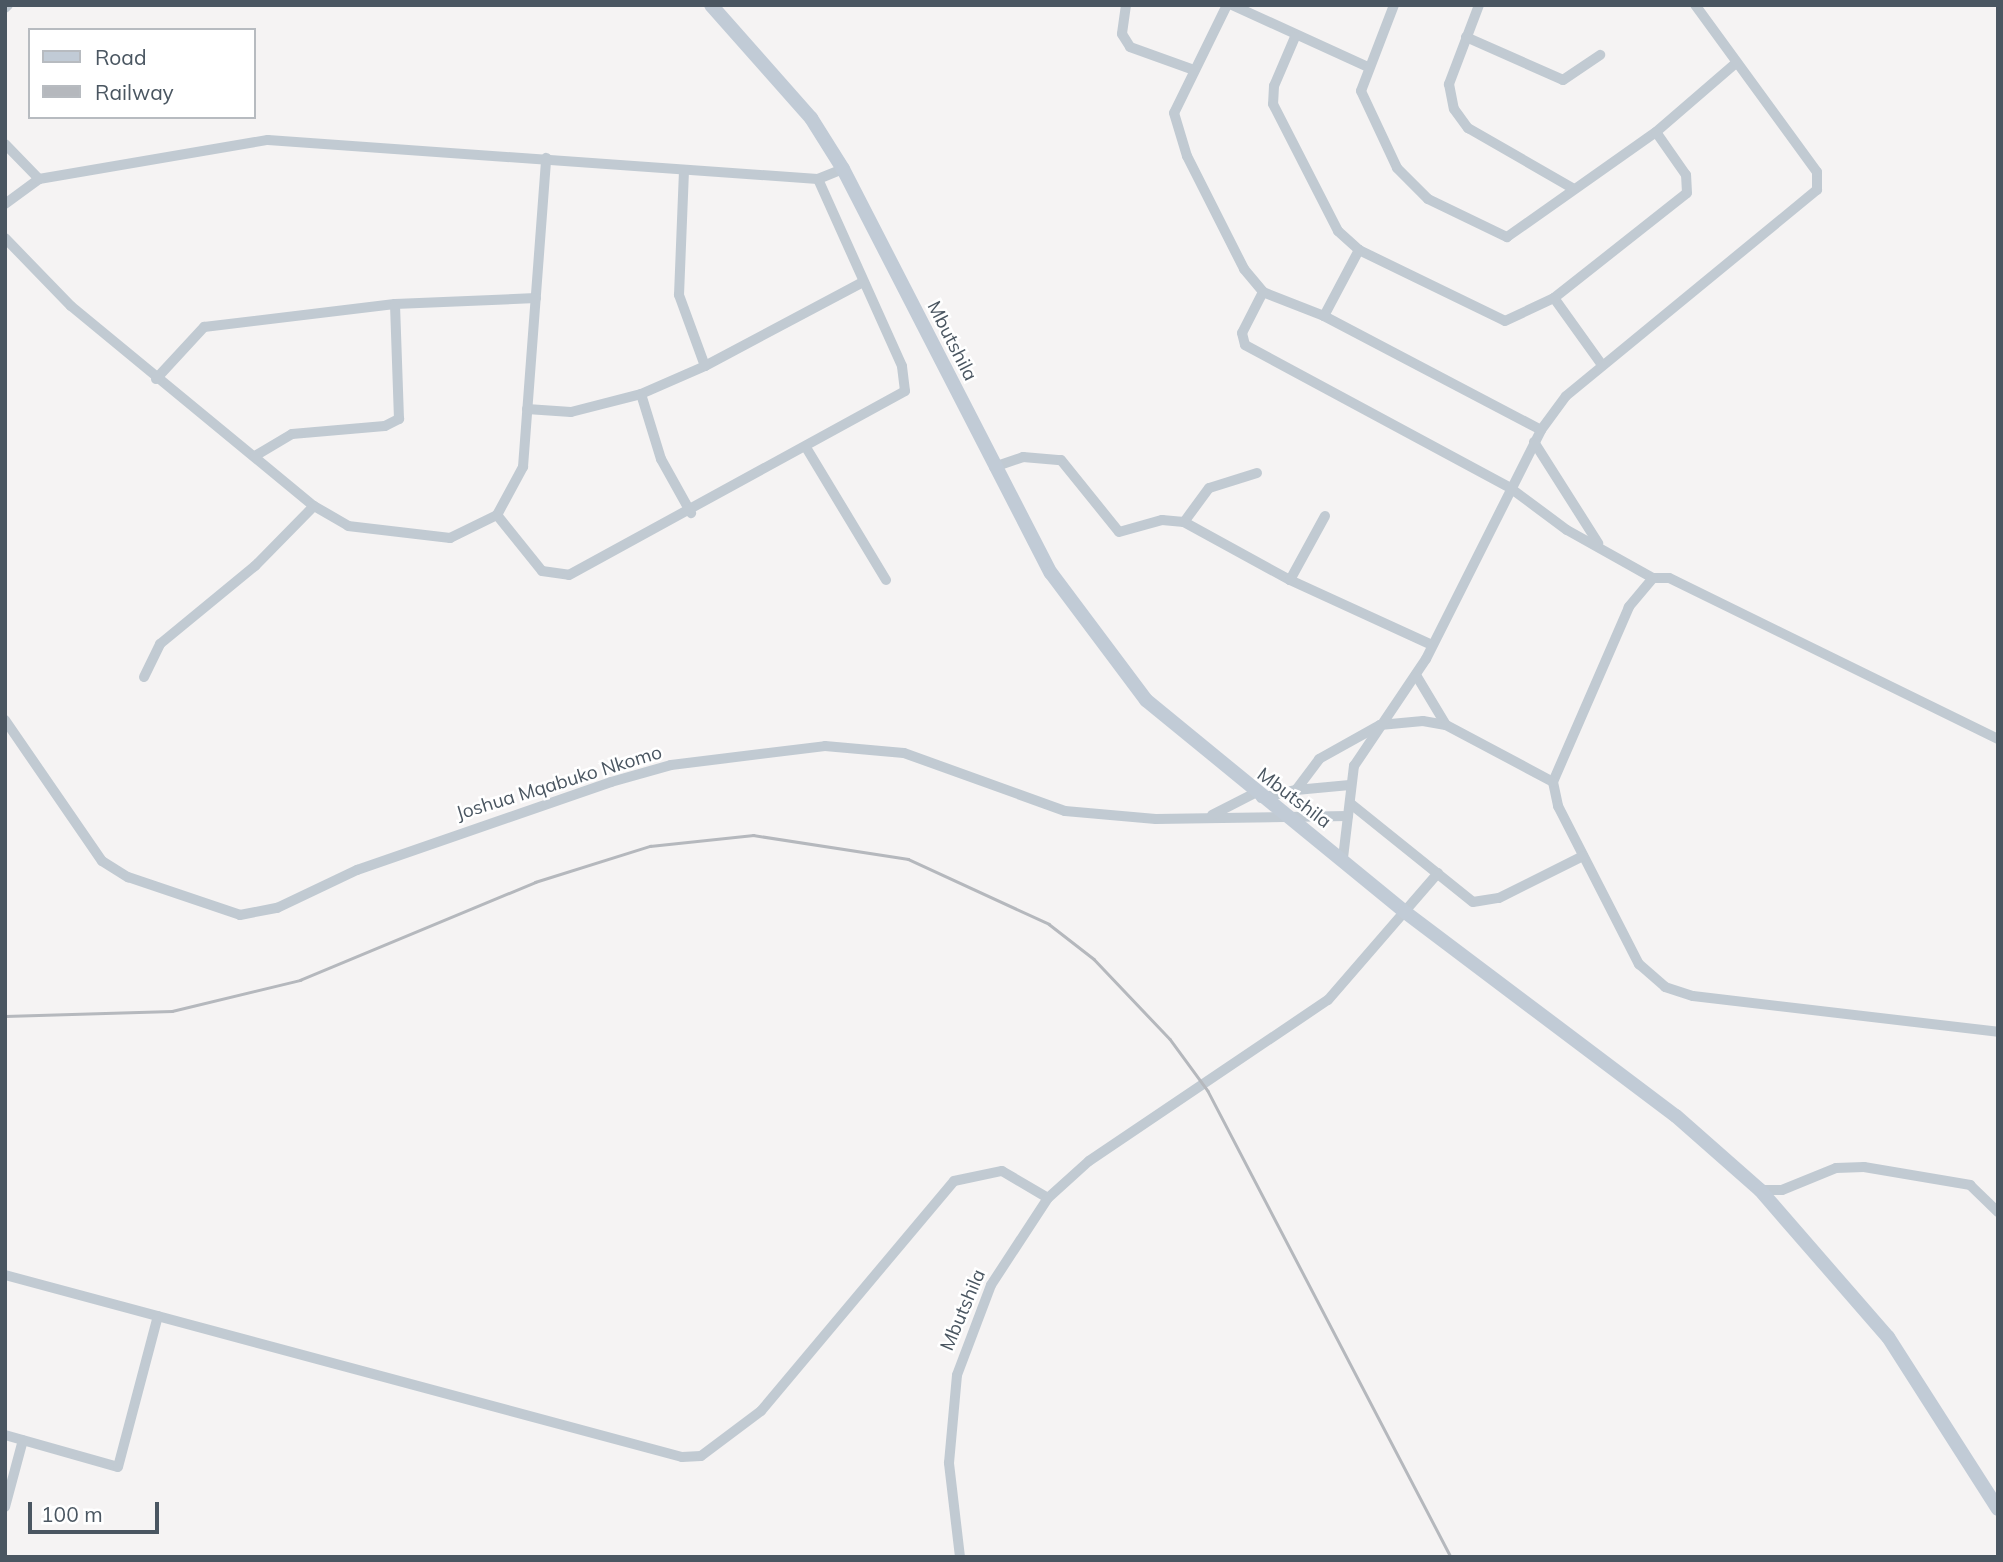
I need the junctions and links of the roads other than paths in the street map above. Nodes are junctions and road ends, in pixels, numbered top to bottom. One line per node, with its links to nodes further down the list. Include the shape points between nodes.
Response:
1 (711, 5): 17 (street, Mbutshila, via 811,118)
2 (1126, 5): 12 (street, via 1122,34 1130,47)
3 (1229, 5): 7 (street); 12 (street)
4 (1394, 5): 11 (street)
5 (1479, 5): 8 (street)
6 (1695, 5): 10 (street)
7 (1295, 37): 11 (street); 25 (street, via 1274,86 1273,104 1338,231)
8 (1466, 37): 9 (street, via 1563,80); 21 (street, via 1450,84 1460,120)
9 (1600, 55)
10 (1736, 63): 13 (street); 32 (street, via 1816,172 1817,190)
11 (1366, 66): 21 (street, via 1361,90 1397,168 1428,200 1507,237)
12 (1194, 70): 27 (street, via 1174,113 1176,129 1244,269)
13 (1656, 132): 21 (street); 28 (street, via 1686,175 1687,194)
14 (5, 144): 16 (street)
15 (546, 158): 18 (street); 20 (street, via 268,140); 29 (street)
16 (24, 164): 20 (street); 22 (street)
17 (843, 169): 19 (street); 41 (street, Mbutshila)
18 (684, 170): 19 (street); 33 (street, via 679,295)
19 (818, 178): 26 (street)
20 (39, 179): 22 (street)
21 (1574, 189)
22 (18, 193): 23 (street)
23 (5, 204)
24 (5, 238): 34 (street, via 71,306)
25 (1359, 250): 28 (street, via 1505,321); 31 (street)
26 (863, 282): 33 (street); 39 (street, via 902,366 905,391)
27 (1264, 292): 31 (street); 43 (street, via 1242,333 1245,345)
28 (1554, 298): 32 (street)
29 (536, 299): 30 (street); 36 (street)
30 (395, 303): 34 (street, via 204,327); 40 (street, via 399,419 385,426 292,434)
31 (1324, 316): 37 (street)
32 (1602, 365): 37 (street, via 1566,396)
33 (705, 366): 35 (street)
34 (156, 379): 40 (street)
35 (641, 394): 36 (street, via 571,412); 45 (street, via 661,459)
36 (527, 409): 46 (street, via 523,467)
37 (1541, 430): 38 (street)
38 (1534, 442): 43 (street); 49 (street)
39 (807, 449): 45 (street); 51 (street)
40 (255, 457): 44 (street)
41 (994, 467): 48 (street, via 1023,457 1061,460 1119,532 1162,520); 63 (street, Mbutshila, via 1083,623 1146,701)
42 (1258, 473): 48 (street, via 1209,488)
43 (1509, 487): 49 (street, via 1550,520); 53 (street)
44 (314, 506): 46 (street, via 348,526 416,538 450,538); 55 (street, via 255,566 159,644)
45 (691, 513): 46 (street, via 559,578 542,571)
46 (497, 515)
47 (1325, 516): 52 (street)
48 (1184, 522): 52 (street)
49 (1598, 544): 50 (street)
50 (1653, 578): 59 (street, via 1669,578); 60 (street, via 1629,607)
51 (886, 580)
52 (1290, 580): 53 (street)
53 (1430, 644): 54 (street)
54 (1416, 675): 57 (street); 58 (street)
55 (144, 677)
56 (5, 720): 65 (street, Joshua Mqabuko Nkomo, via 102,861 128,877 240,915 277,908 357,870 513,813 671,765 736,754 866,747 904,753 1065,811 1156,819)
57 (1380, 725): 58 (street); 61 (street); 62 (street, via 1319,759)
58 (1446, 725): 60 (street)
59 (1998, 739)
60 (1553, 782): 68 (street, via 1558,806)
61 (1350, 785): 62 (street); 64 (street)
62 (1296, 790): 63 (street)
63 (1258, 795): 65 (street); 67 (street, Mbutshila)
64 (1351, 804): 66 (street); 70 (street)
65 (1211, 815): 67 (street, Joshua Mqabuko Nkomo)
66 (1348, 817): 67 (street, Joshua Mqabuko Nkomo); 69 (street)
67 (1289, 819): 69 (street, Mbutshila)
68 (1583, 856): 70 (street, via 1485,903 1465,897); 72 (street, via 1640,964 1665,987 1693,996)
69 (1343, 858): 71 (street, Mbutshila)
70 (1438, 873): 71 (street)
71 (1405, 912): 73 (street, via 1676,1116); 74 (street, Mbutshila, via 1328,1000 1089,1161)
72 (1998, 1032)
73 (1760, 1190): 75 (street, via 1782,1190 1836,1168 1864,1167 1970,1185); 81 (street, via 1888,1336)
74 (1048, 1198): 77 (street, via 1002,1171 954,1181 761,1411 701,1457 682,1457); 82 (street, Mbutshila, via 991,1284 957,1374 949,1463)
75 (1998, 1212)
76 (5, 1275): 77 (street)
77 (158, 1316): 79 (street, via 118,1467)
78 (5, 1435): 79 (street)
79 (23, 1440): 80 (street)
80 (5, 1507)
81 (1998, 1509)
82 (960, 1557)

